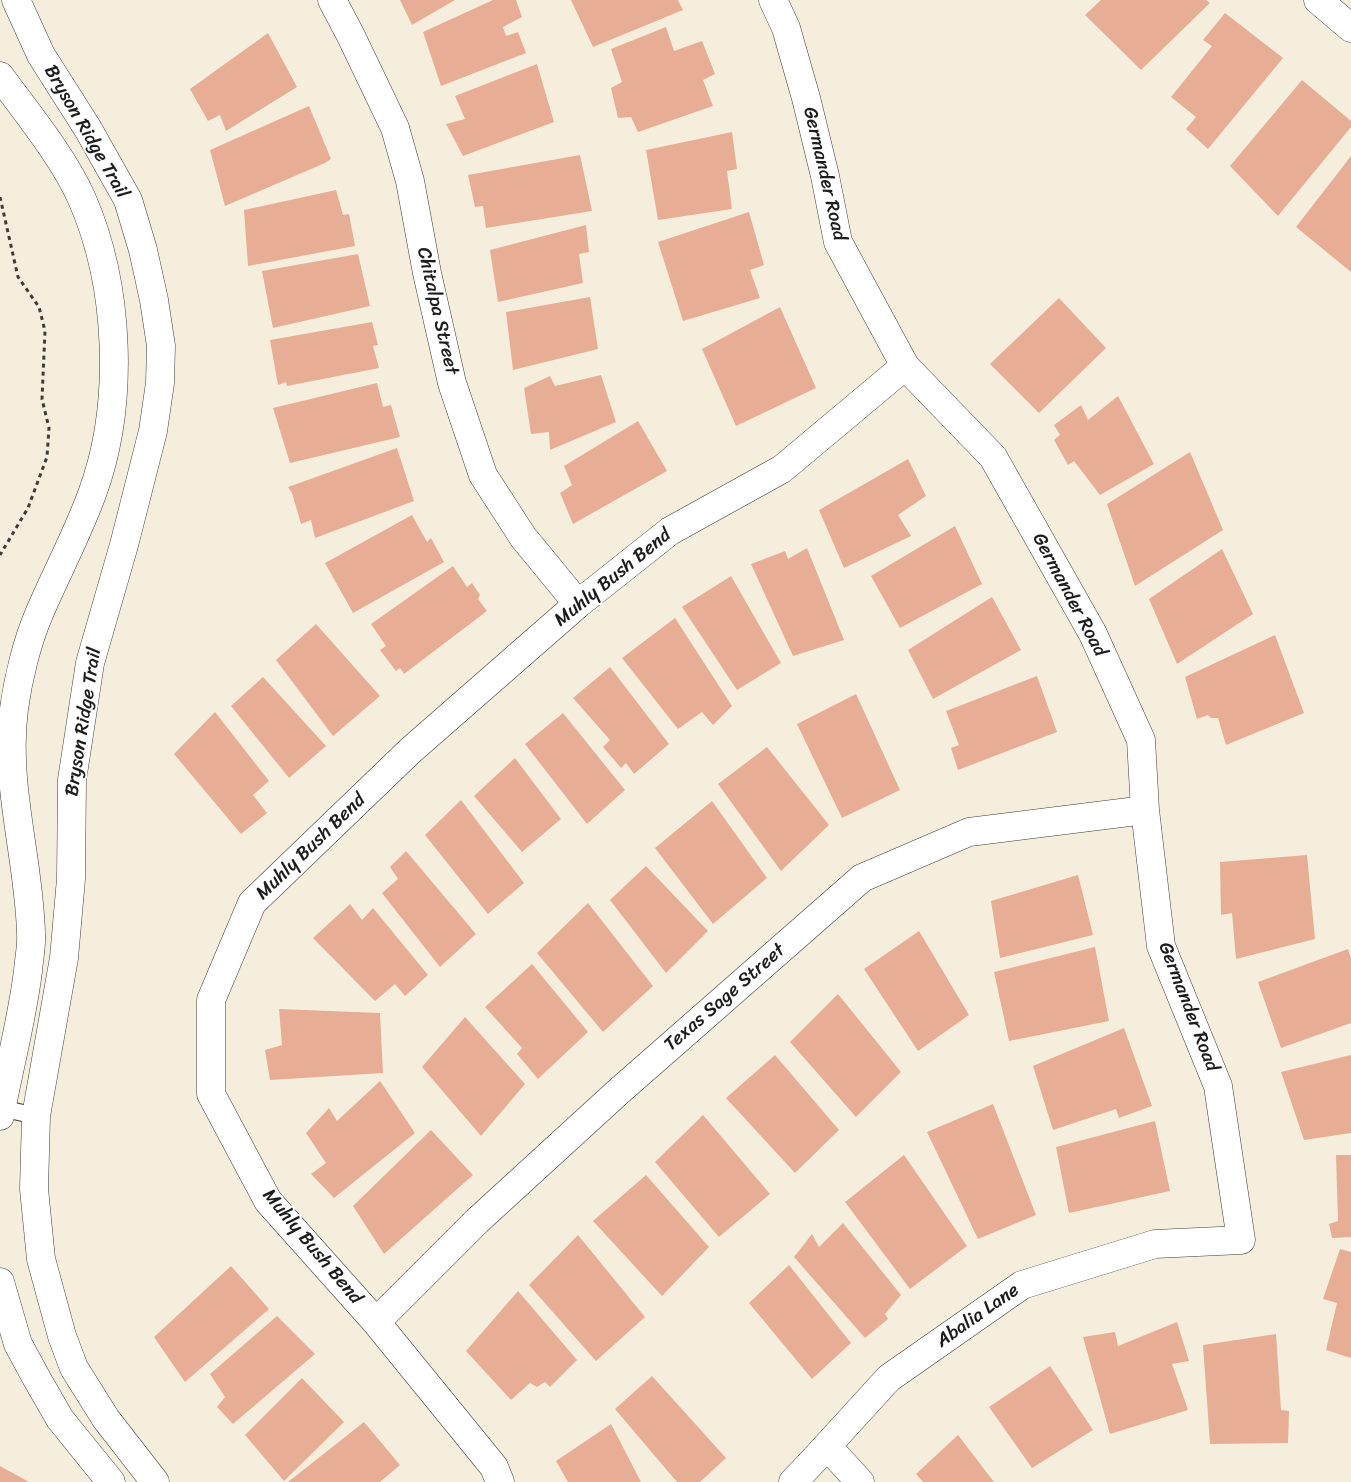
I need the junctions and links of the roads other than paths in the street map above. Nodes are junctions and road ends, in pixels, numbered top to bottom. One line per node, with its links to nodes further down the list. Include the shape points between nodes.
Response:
1 (16, 0): 11 (street, Bryson Ridge Trail, via 41,55 128,200 143,250 161,346 153,431 90,663 72,780 71,879 64,958)
2 (332, 0): 8 (street, Chitalpa Street, via 395,128 410,181 452,383 482,475 523,537)
3 (773, 0): 7 (street, Germander Road, via 786,28 806,98 838,242)
4 (1318, 0): 5 (street)
5 (1351, 28)
6 (0, 76): 10 (street, Bryson Ridge Trail, via 65,168 84,206 110,293 114,368 106,442 94,492 38,616 14,710 11,765 32,935 25,996)
7 (905, 366): 8 (street, Muhly Bush Bend, via 782,469 670,531); 9 (street, Germander Road, via 993,458 1093,634 1141,740)
8 (578, 604): 14 (street, Muhly Bush Bend, via 411,750 252,903 210,1000 211,1094 268,1200)
9 (1145, 810): 12 (street, Germander Road, via 1161,946 1218,1086); 14 (street, Texas Sage Street, via 969,832 862,878 618,1092 477,1221)
10 (1, 1112): 11 (lane)
11 (36, 1116): 17 (street, Bryson Ridge Trail, via 34,1188 41,1259 62,1336 74,1368 106,1419)
12 (1241, 1240): 15 (street, Abalia Lane, via 1155,1244 1022,1285 889,1378)
13 (0, 1282): 16 (street, via 18,1344 37,1379 60,1419)
14 (376, 1322): 18 (street, Muhly Bush Bend, via 494,1467)
15 (827, 1446): 19 (street, Abalia Lane); 20 (street)
16 (111, 1482)
17 (155, 1482)
18 (500, 1482)
19 (793, 1482)
20 (860, 1482)

